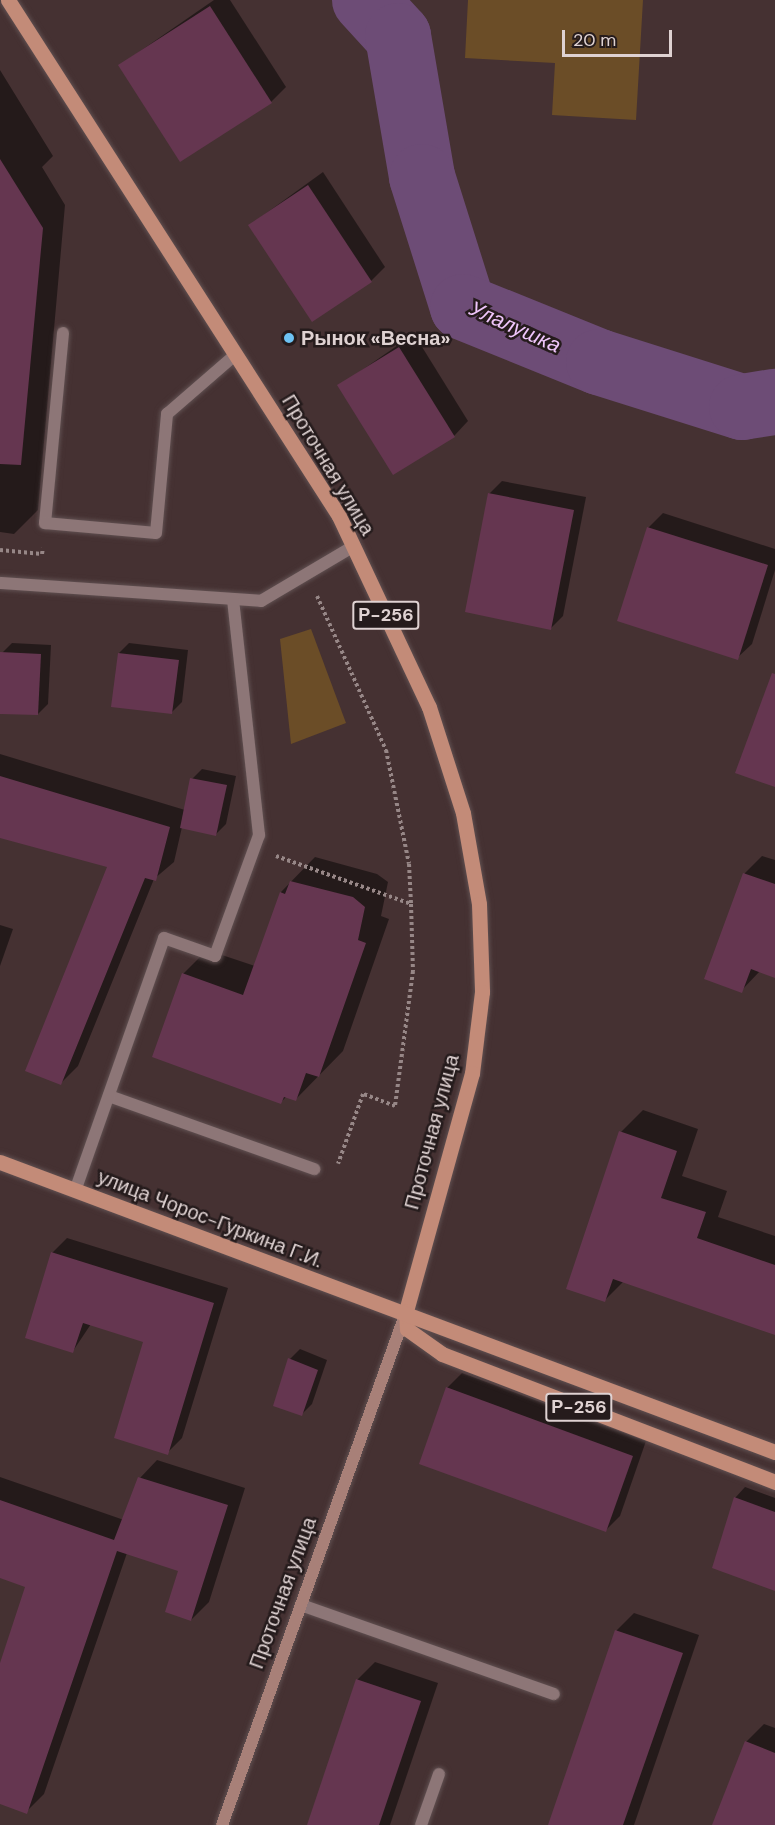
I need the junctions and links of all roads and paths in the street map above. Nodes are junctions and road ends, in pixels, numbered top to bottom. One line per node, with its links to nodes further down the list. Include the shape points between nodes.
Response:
1 (8, 0): 3 (main road, Проточная улица / Р-256)
2 (63, 333): 4 (lane)
3 (235, 355): 4 (lane, via 166,414 156,533); 5 (main road, Проточная улица / Р-256)
4 (45, 523): 6 (path, via 42,554)
5 (354, 546): 7 (lane); 16 (main road, Проточная улица / Р-256, via 429,707 463,813 479,904 482,992 472,1073)
6 (0, 550)
7 (304, 575): 9 (lane, via 261,601); 11 (path, via 328,614 386,750 409,864)
8 (0, 583): 9 (lane)
9 (233, 599): 10 (lane, via 260,835)
10 (254, 849): 11 (path); 12 (lane, via 215,956 164,938)
11 (411, 904): 14 (path, via 413,971 395,1106 363,1094 334,1176)
12 (109, 1096): 14 (lane); 15 (lane)
13 (0, 1162): 15 (main road, улица Чорос-Гуркина Г.И.)
14 (314, 1169)
15 (75, 1191): 16 (main road, улица Чорос-Гуркина Г.И.)
16 (406, 1311): 17 (main road, улица Чорос-Гуркина Г.И. / Р-256); 18 (main road, Р-256, via 411,1335 442,1354); 19 (street, Проточная улица)
17 (775, 1452)
18 (775, 1482)
19 (301, 1605): 20 (lane); 22 (street, Проточная улица)
20 (554, 1694)
21 (439, 1774): 23 (lane)
22 (222, 1825)
23 (421, 1825)

